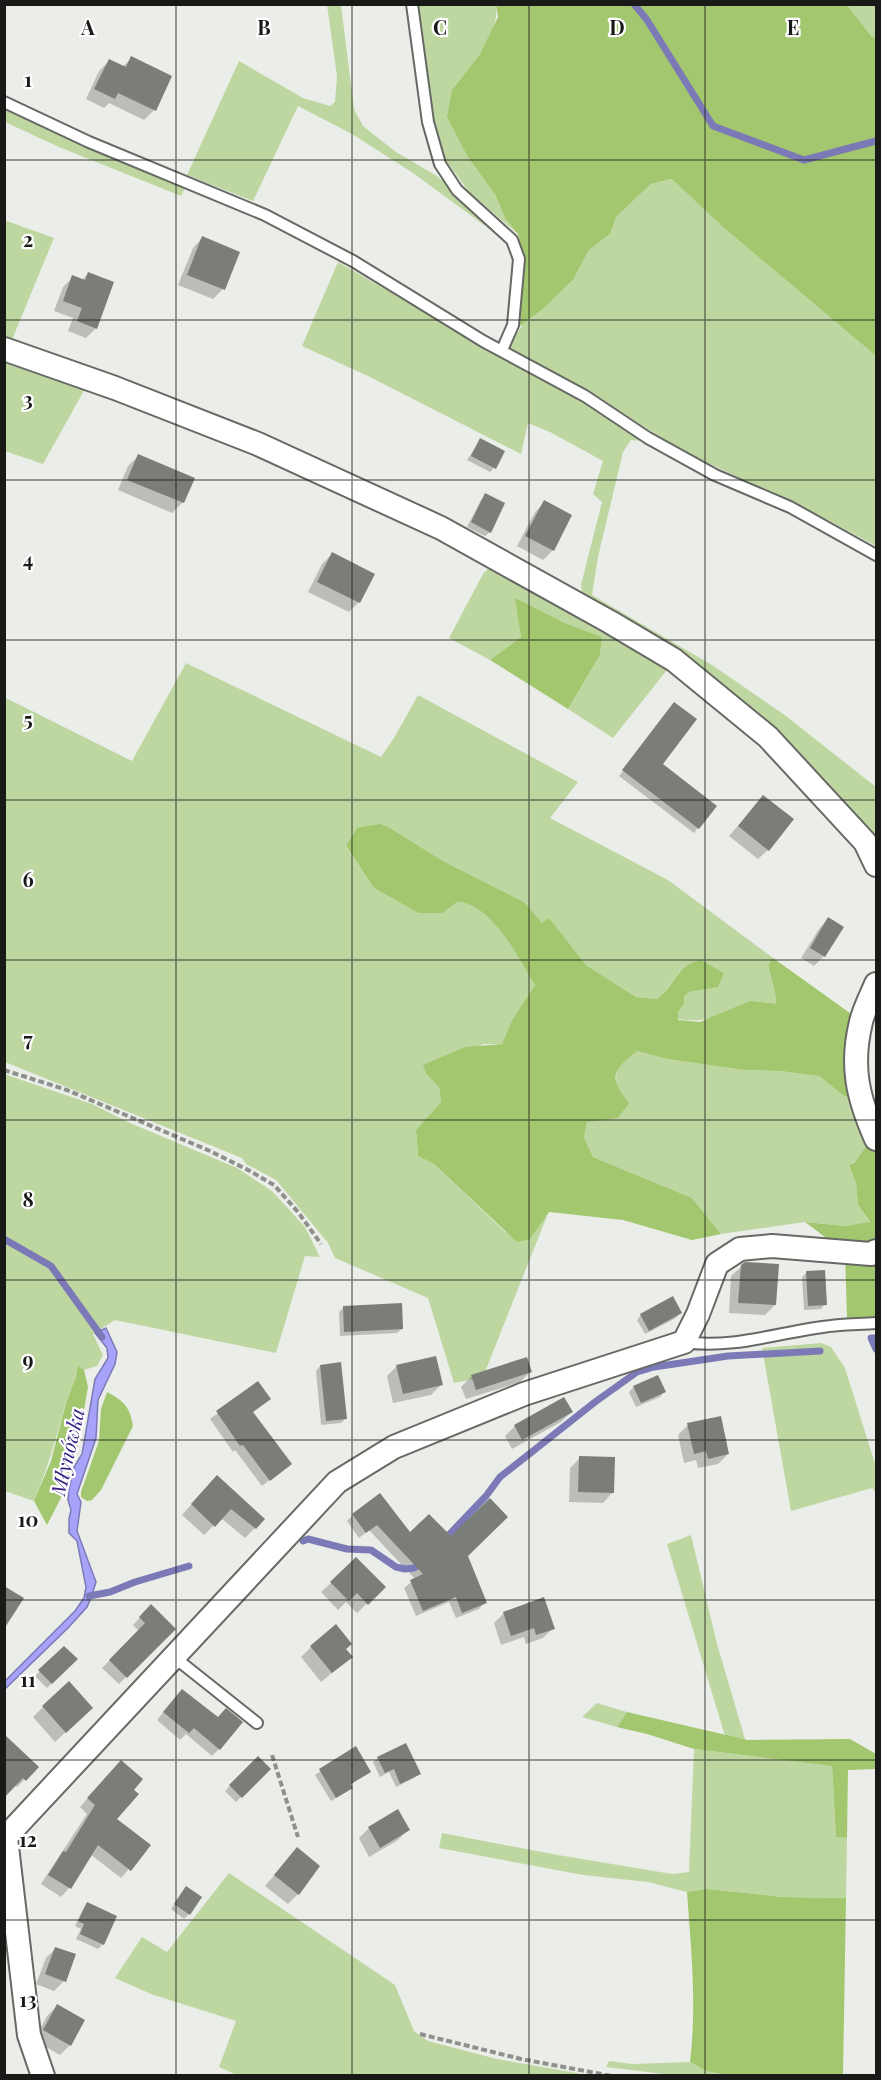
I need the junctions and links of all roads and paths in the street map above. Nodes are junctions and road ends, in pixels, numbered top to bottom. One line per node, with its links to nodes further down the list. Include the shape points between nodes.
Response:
1 (412, 4): 4 (lane, via 428,122 440,164 458,190 512,240 519,260 513,325)
2 (4, 102): 4 (lane, via 89,142 265,214 353,261)
3 (4, 349): 6 (street, via 267,449 441,528 620,628 674,660 768,737 866,842)
4 (502, 350): 5 (lane, via 715,475 790,507)
5 (876, 555)
6 (876, 865)
7 (876, 984): 9 (street, via 861,1021 855,1069)
8 (4, 1070): 10 (path, via 67,1090 250,1170 274,1185)
9 (876, 1139)
10 (321, 1244)
11 (876, 1251): 13 (street, via 871,1254 772,1246 740,1249 717,1264)
12 (876, 1323): 13 (lane, via 839,1325 738,1342)
13 (684, 1342): 14 (street, via 524,1394 394,1447 337,1482)
14 (174, 1657): 15 (lane); 18 (street)
15 (257, 1723)
16 (272, 1755): 17 (path)
17 (298, 1837)
18 (5, 1838): 20 (street, via 30,2035)
19 (420, 2034): 21 (path)
20 (43, 2076)
21 (612, 2076)

